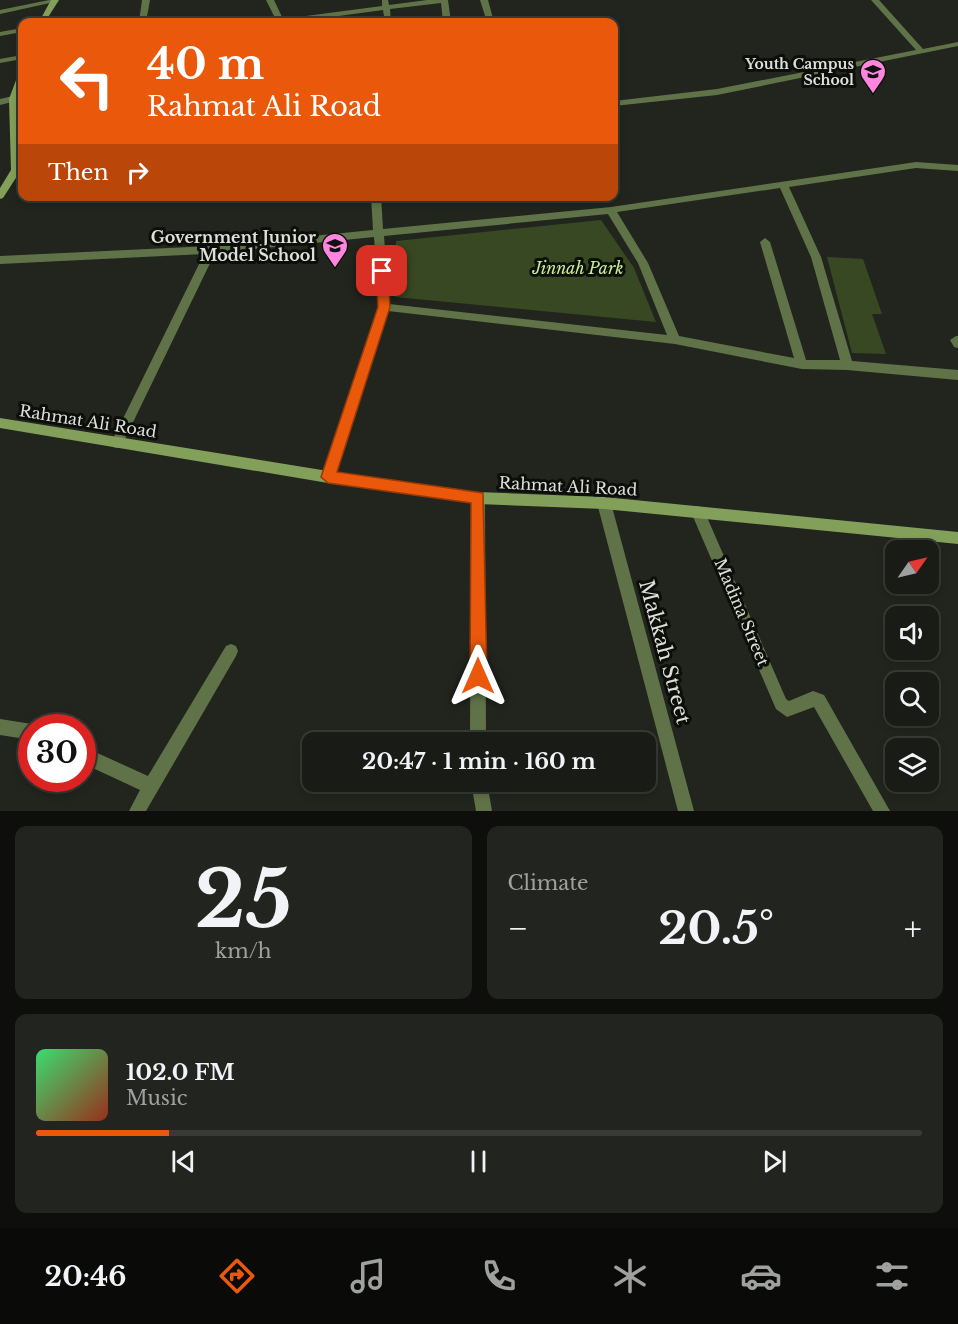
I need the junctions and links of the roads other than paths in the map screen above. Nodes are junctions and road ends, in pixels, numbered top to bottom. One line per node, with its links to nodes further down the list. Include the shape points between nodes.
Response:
1 (55, 0): 8 (street); 9 (street)
2 (146, 0): 10 (street)
3 (270, 0): 11 (street)
4 (444, 0): 7 (street); 13 (street)
5 (484, 0): 14 (street)
6 (874, 0): 18 (street)
7 (385, 4): 12 (street)
8 (0, 12)
9 (44, 18)
10 (144, 18)
11 (278, 18)
12 (303, 18)
13 (446, 18)
14 (490, 18)
15 (18, 31): 16 (street)
16 (0, 34)
17 (958, 44): 18 (street)
18 (921, 51): 24 (street, via 717,92)
19 (18, 58): 20 (street)
20 (0, 61)
21 (18, 85): 22 (street)
22 (13, 99): 23 (street); 25 (street)
23 (0, 102)
24 (618, 104)
25 (18, 158)
26 (958, 168): 28 (street, via 916,165)
27 (18, 171): 29 (street)
28 (784, 186): 31 (street); 39 (street, via 816,257)
29 (0, 196)
30 (376, 201): 32 (street)
31 (611, 210): 32 (street); 37 (street, via 643,263)
32 (379, 235): 34 (street); 36 (street)
33 (765, 242): 38 (street)
34 (211, 250): 35 (street); 42 (street)
35 (0, 260)
36 (384, 307): 37 (street); 43 (street)
37 (675, 340): 38 (street)
38 (802, 364): 39 (street)
39 (847, 365): 40 (street)
40 (958, 375)
41 (0, 423): 42 (street, Rahmat Ali Road)
42 (117, 443): 43 (street, Rahmat Ali Road)
43 (328, 477): 44 (street, Rahmat Ali Road)
44 (478, 498): 45 (street, Rahmat Ali Road); 51 (street)
45 (604, 503): 46 (street, Rahmat Ali Road); 57 (street, Makkah Street)
46 (698, 512): 47 (street, Rahmat Ali Road); 58 (street, Madina Street, via 781,704 787,709 819,700)
47 (958, 538)
48 (231, 651): 53 (street)
49 (0, 727): 50 (street)
50 (18, 730)
51 (478, 732)
52 (96, 760): 53 (street)
53 (151, 786): 55 (street)
54 (481, 792): 56 (street)
55 (137, 811)
56 (484, 811)
57 (686, 811)
58 (882, 811)

